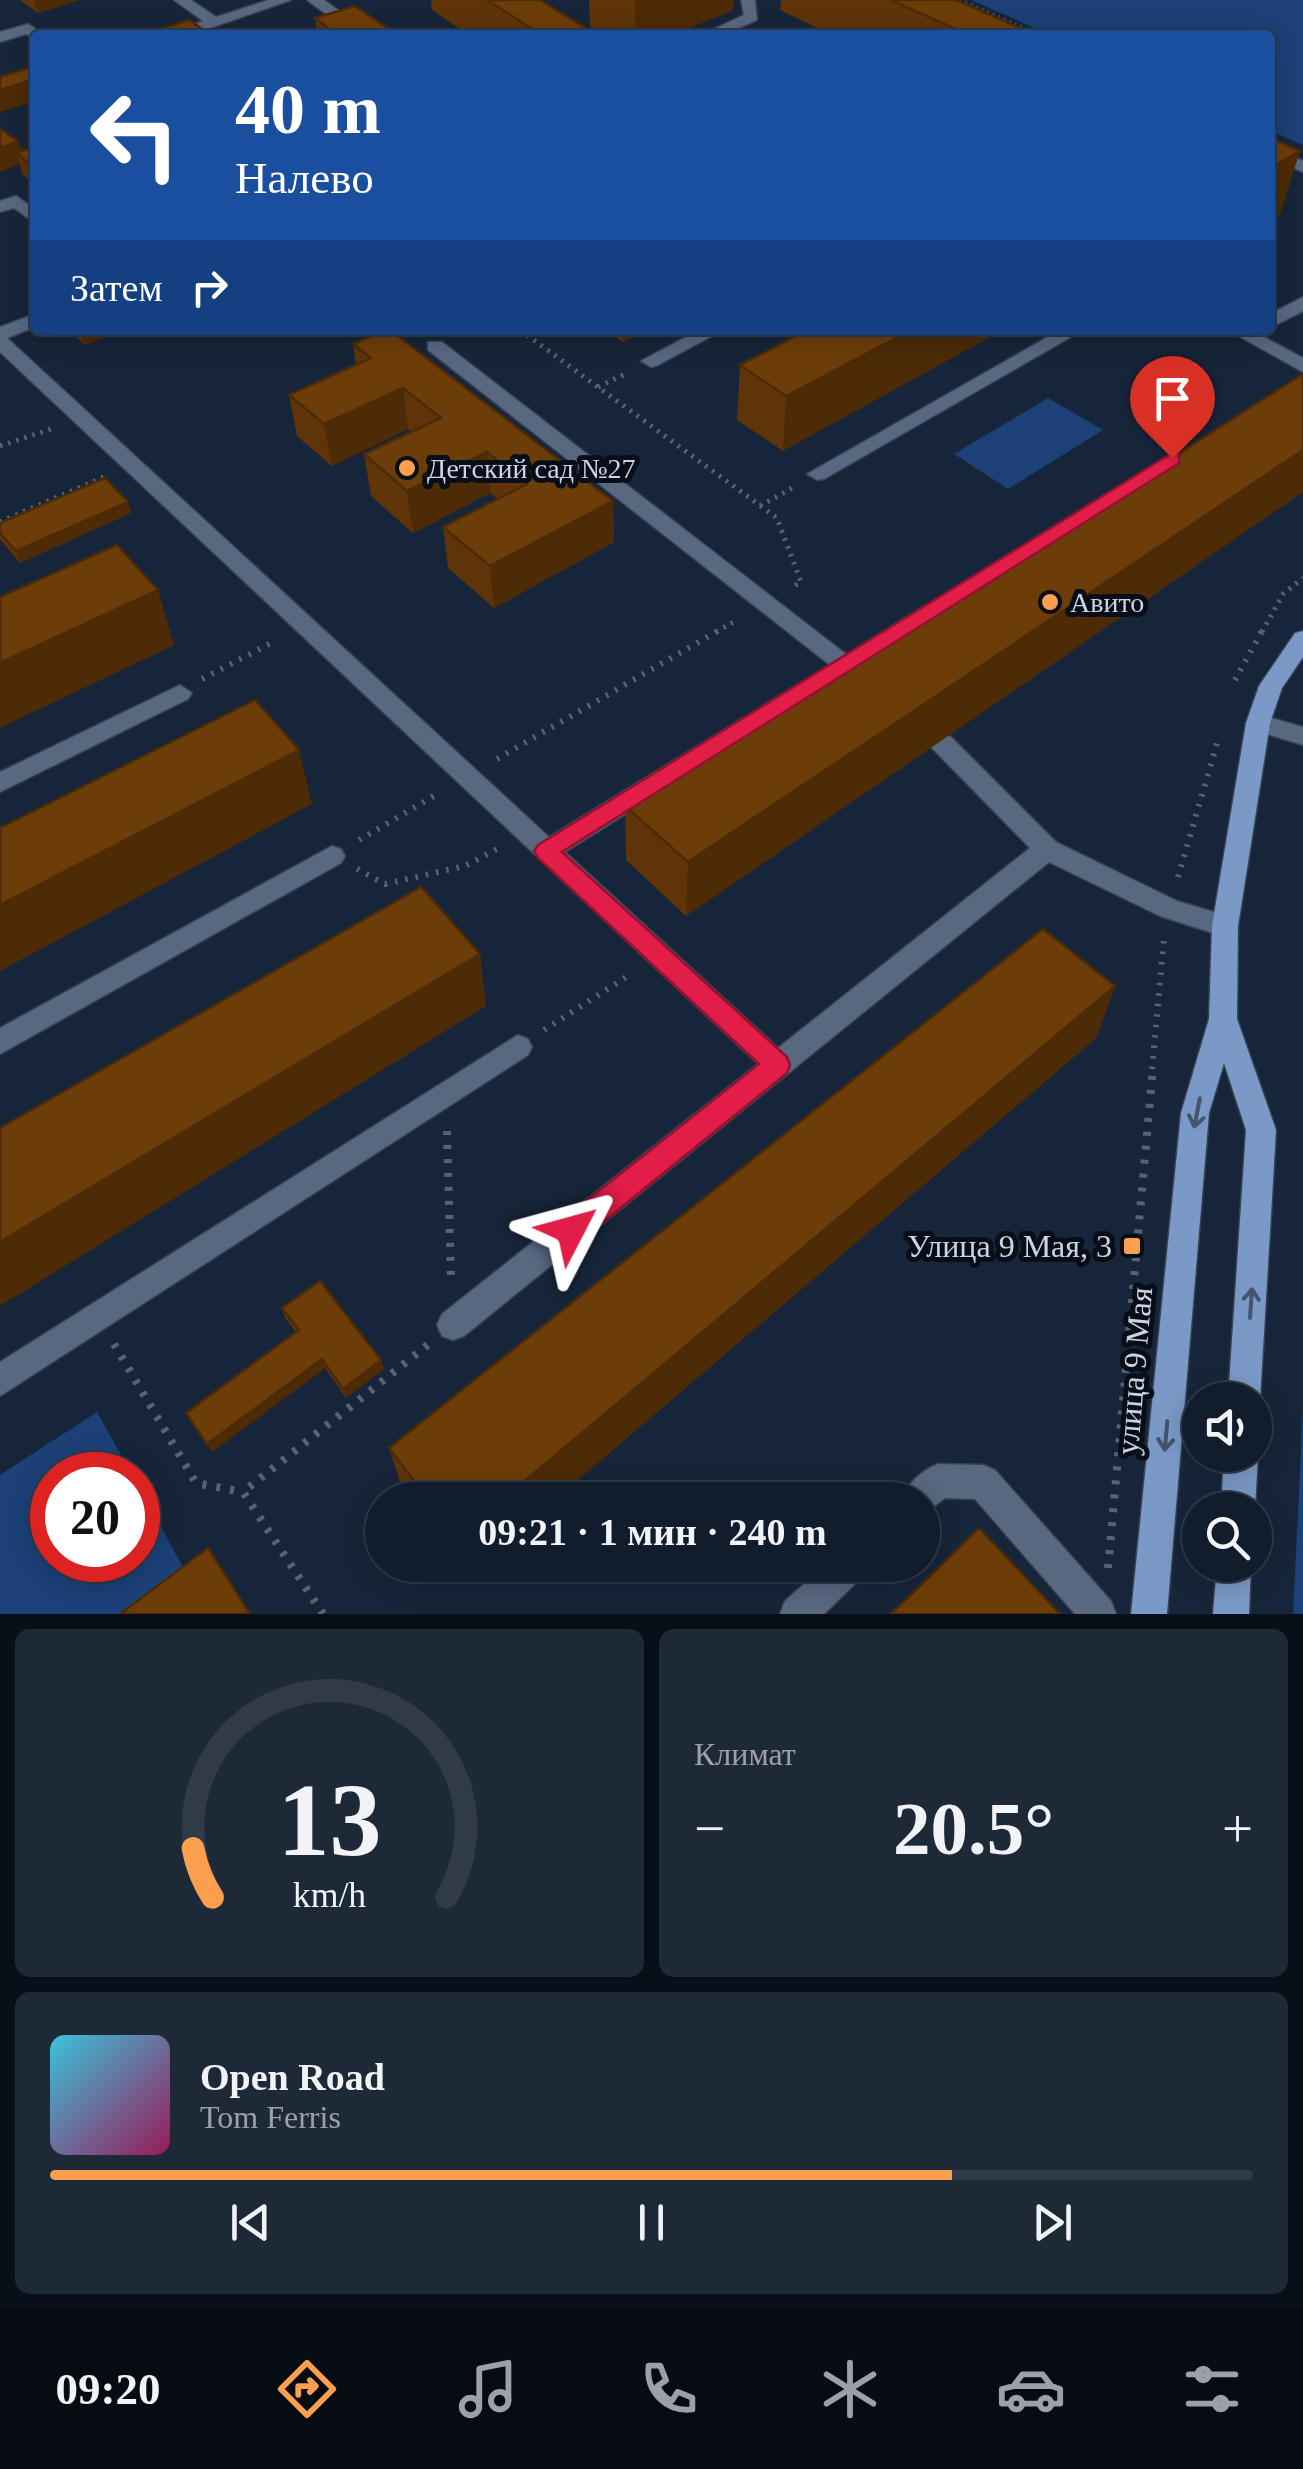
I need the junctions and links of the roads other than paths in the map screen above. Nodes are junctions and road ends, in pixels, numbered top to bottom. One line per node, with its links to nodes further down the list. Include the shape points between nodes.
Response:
1 (182, 0): 5 (street)
2 (284, 0): 5 (street)
3 (314, 0): 8 (street)
4 (748, 0): 9 (street, via 752,16)
5 (214, 22): 7 (street)
6 (31, 30): 10 (street)
7 (190, 30)
8 (358, 30)
9 (720, 30)
10 (0, 36)
11 (1275, 154): 12 (street)
12 (1303, 167)
13 (0, 206): 14 (street, via 16,201)
14 (30, 214)
15 (1303, 302): 16 (street)
16 (1275, 319)
17 (30, 322): 18 (street)
18 (0, 334)
19 (704, 335): 24 (street)
20 (1065, 335): 26 (street)
21 (1252, 335): 25 (street)
22 (0, 342): 37 (street)
23 (435, 346): 29 (street)
24 (651, 362)
25 (1303, 366)
26 (817, 474)
27 (960, 593): 29 (street)
28 (1303, 639): 32 (main road, улица 9 Мая, via 1271,686)
29 (846, 666): 31 (street); 37 (street)
30 (180, 693): 35 (street)
31 (881, 694)
32 (1258, 723): 33 (street); 39 (main road, улица 9 Мая)
33 (1303, 736)
34 (941, 742): 36 (street)
35 (0, 783)
36 (1046, 850): 39 (street, via 1168,909); 43 (street)
37 (546, 851): 43 (street)
38 (332, 856): 41 (street)
39 (1225, 926): 40 (main road, улица 9 Мая)
40 (1224, 1019): 46 (main road, улица 9 Мая, one-way to 40, via 1261,1130); 52 (main road, улица 9 Мая, one-way to 52, via 1195,1112)
41 (0, 1042)
42 (518, 1047): 45 (street)
43 (778, 1065): 44 (street)
44 (453, 1325)
45 (0, 1380)
46 (1245, 1382)
47 (937, 1482): 51 (street, via 983,1482)
48 (832, 1582): 50 (street)
49 (1233, 1582): 53 (main road)
50 (798, 1614)
51 (1098, 1614)
52 (1150, 1614)
53 (1231, 1614)

